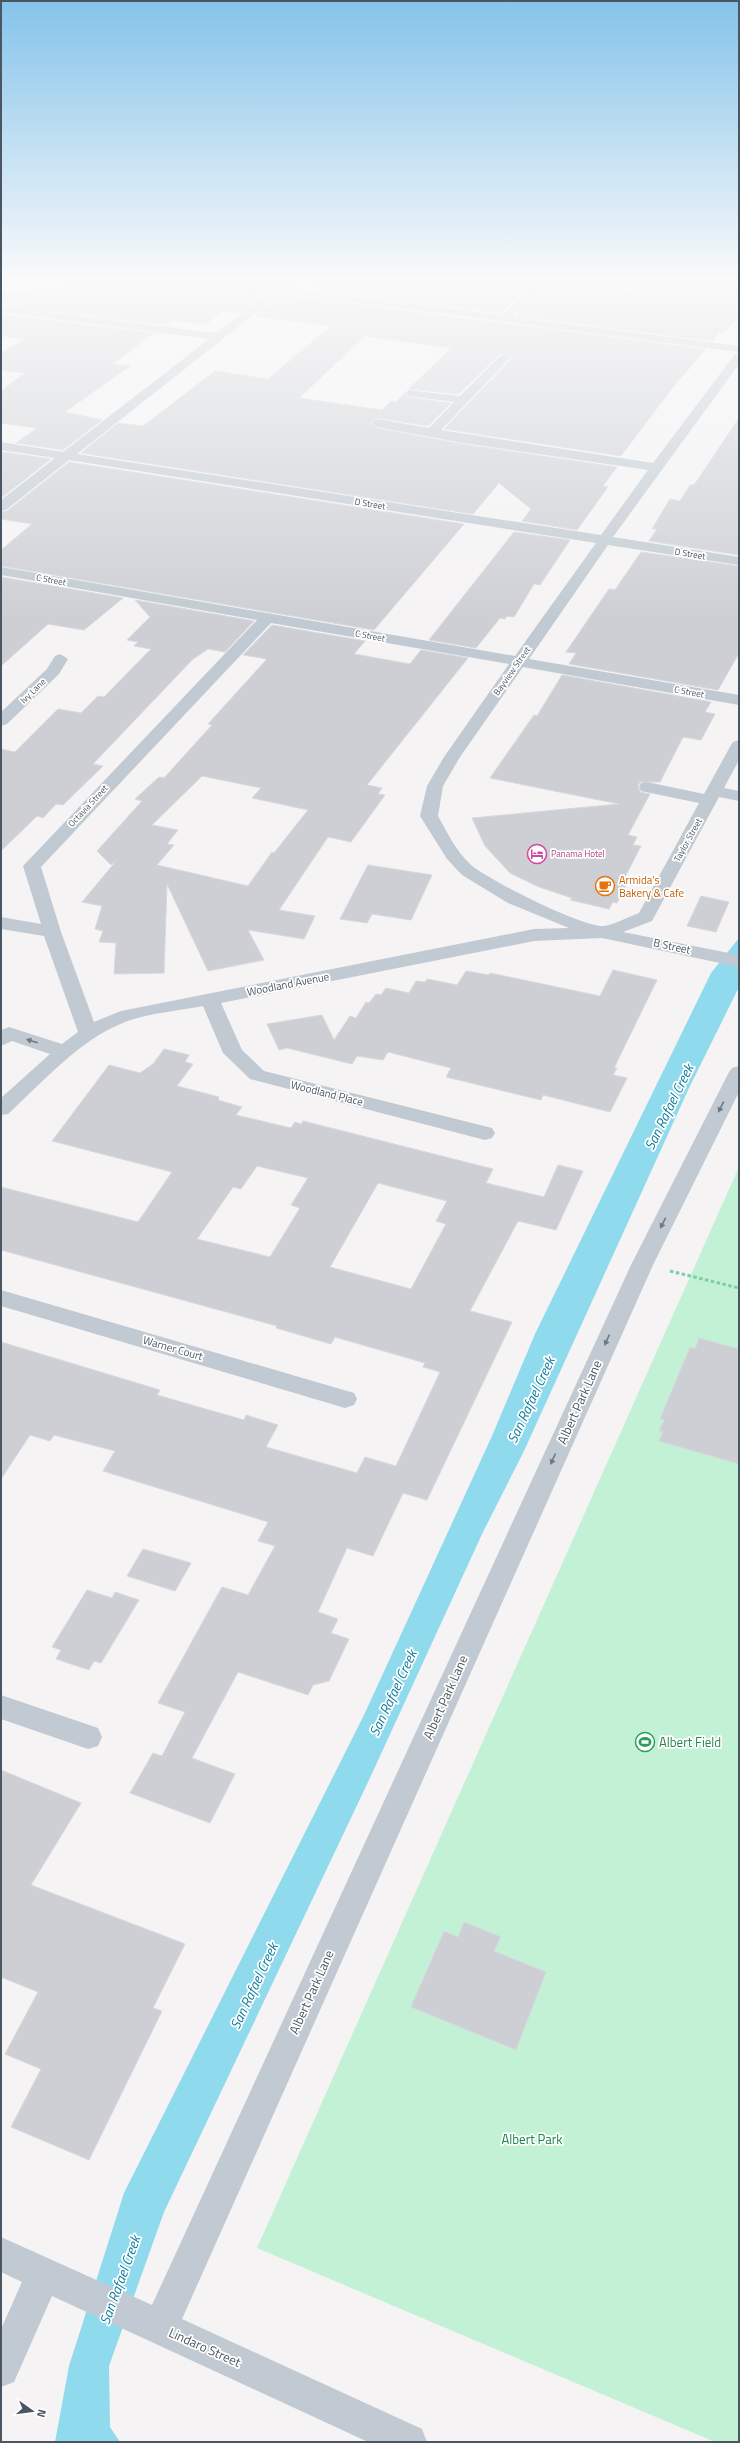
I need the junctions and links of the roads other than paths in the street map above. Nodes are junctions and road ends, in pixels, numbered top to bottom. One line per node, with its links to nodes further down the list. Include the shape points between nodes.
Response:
1 (146, 393): 9 (street)
2 (412, 393): 5 (street)
3 (470, 393): 5 (street)
4 (711, 393): 10 (street, Bayview Street)
5 (463, 400): 7 (street)
6 (377, 423): 7 (street)
7 (432, 432): 10 (street, via 463,439)
8 (1, 446): 9 (street, D Street)
9 (66, 456): 11 (street); 12 (street, D Street)
10 (656, 467): 12 (street, Bayview Street)
11 (1, 507)
12 (606, 541): 13 (street, D Street); 17 (street, Bayview Street)
13 (739, 561)
14 (1, 571): 15 (street, C Street)
15 (267, 618): 17 (street, C Street); 25 (street, Octavia Street, via 32,866)
16 (60, 659): 19 (street, Ivy Lane, via 54,671)
17 (517, 662): 18 (street, C Street); 26 (street, Bayview Street, via 435,786 429,816 463,867 503,894 537,912)
18 (739, 700)
19 (1, 721)
20 (739, 745): 22 (street, Taylor Street)
21 (647, 787): 22 (street)
22 (712, 796): 23 (street); 26 (street, Taylor Street, via 646,917)
23 (739, 796)
24 (1, 923): 25 (street)
25 (52, 932): 29 (street, Octavia Street)
26 (604, 932): 27 (street, B Street); 28 (street, Woodland Avenue, via 534,935)
27 (739, 961)
28 (210, 1000): 29 (street, Woodland Avenue, via 121,1017 109,1021); 34 (street, Woodland Place, via 233,1052 257,1075)
29 (89, 1034): 31 (street, Woodland Avenue)
30 (4, 1035): 31 (street, one-way to 30)
31 (65, 1052): 33 (street, Woodland Avenue)
32 (739, 1072): 41 (street, Albert Park Lane, one-way to 41, via 642,1265)
33 (1, 1109)
34 (485, 1133)
35 (1, 1298): 36 (street, Warner Court)
36 (345, 1399)
37 (1, 1707): 38 (street)
38 (88, 1737)
39 (1, 2254): 40 (street, Lindaro Street)
40 (59, 2281): 41 (street, Lindaro Street); 42 (street)
41 (151, 2323): 43 (street, Lindaro Street)
42 (1, 2369)
43 (409, 2442)

